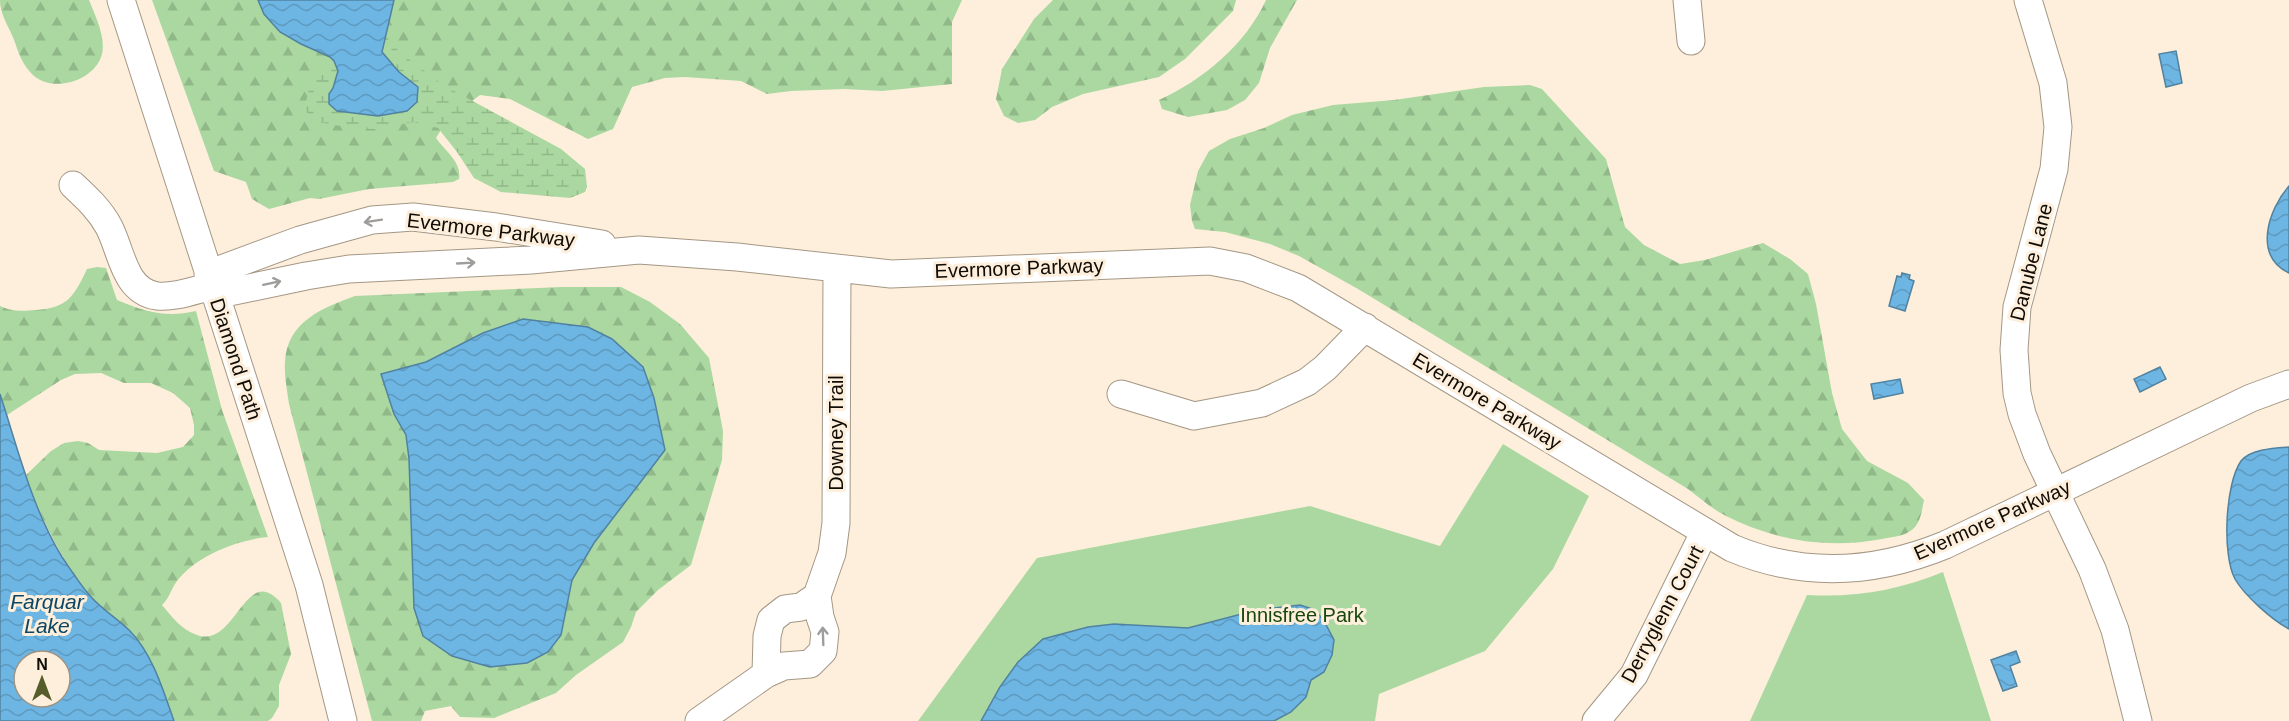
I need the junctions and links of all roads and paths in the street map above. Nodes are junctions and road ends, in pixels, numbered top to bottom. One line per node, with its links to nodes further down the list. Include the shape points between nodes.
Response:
1 (121, 0): 8 (street, Diamond Path)
2 (1687, 0): 4 (street)
3 (2028, 0): 12 (street, Danube Lane, via 2053,83 2057,142 2054,169 2014,328 2014,372 2022,414)
4 (1691, 41)
5 (73, 186): 8 (street, via 103,217 128,275 142,290 166,296)
6 (639, 250): 7 (street, Evermore Parkway); 8 (street, Evermore Parkway, one-way to 6, via 349,269); 8 (street, Evermore Parkway, one-way to 8, via 413,217 372,220 300,240)
7 (837, 268): 9 (street, Evermore Parkway, via 891,274 1210,261 1281,280); 14 (street, Downey Trail, via 836,523 832,553)
8 (212, 285): 16 (street, Diamond Path, via 309,585)
9 (1365, 327): 11 (street, via 1307,382 1262,403 1194,416); 13 (street, Evermore Parkway)
10 (2289, 384): 12 (street, Evermore Parkway, via 2251,398)
11 (1121, 394)
12 (2055, 492): 13 (street, Evermore Parkway, via 1915,557 1867,567 1836,570 1791,566 1748,555); 19 (street, Danube Lane, via 2092,569 2115,630)
13 (1704, 533): 18 (street, Derryglenn Court, via 1634,675)
14 (817, 596): 15 (street, via 801,607 785,609 771,621); 15 (street, one-way to 14, via 784,666 810,664 823,651 825,632)
15 (766, 674): 17 (street)
16 (344, 721)
17 (699, 721)
18 (1596, 721)
19 (2138, 721)

